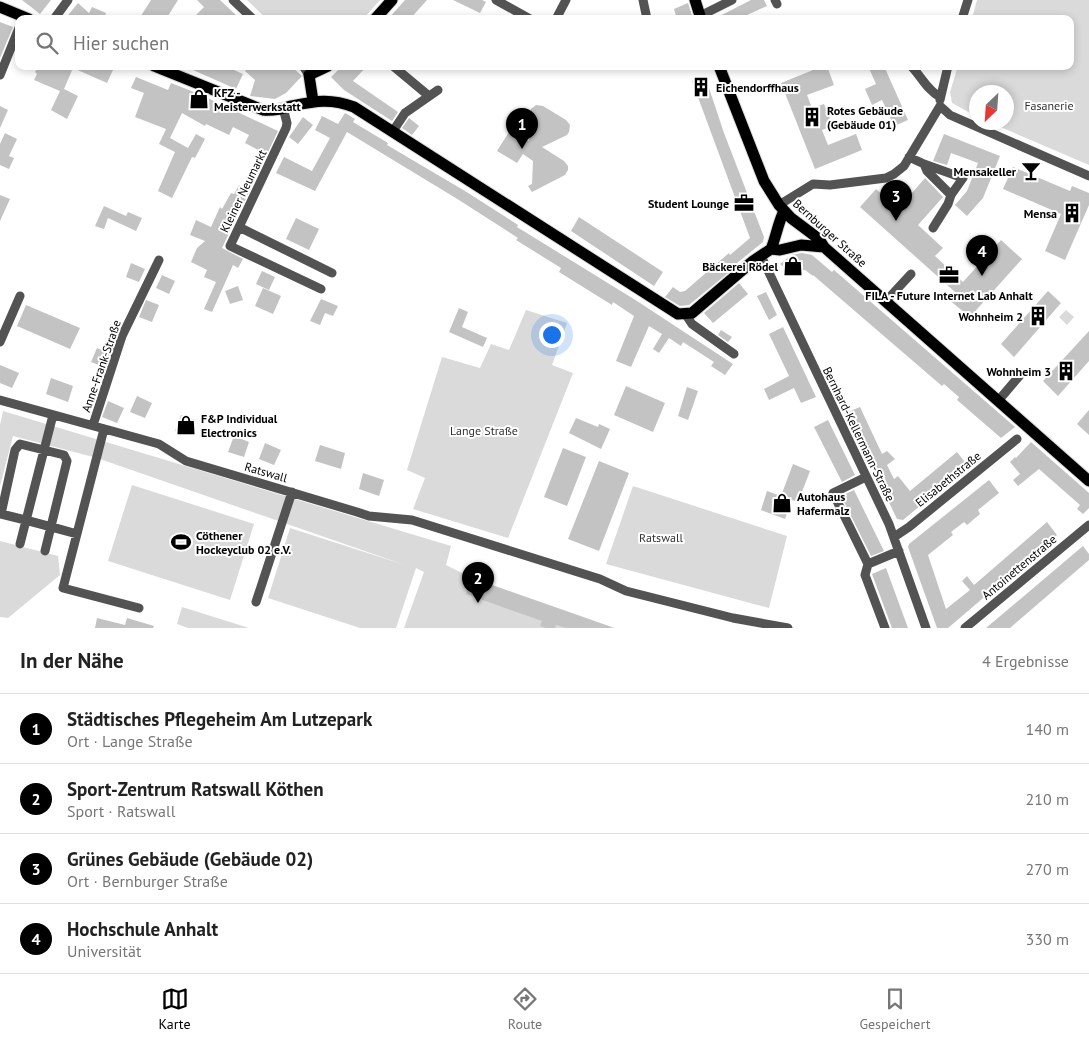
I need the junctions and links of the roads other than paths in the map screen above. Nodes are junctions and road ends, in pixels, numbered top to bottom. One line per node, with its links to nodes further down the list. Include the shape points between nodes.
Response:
1 (68, 0): 12 (street)
2 (233, 0): 13 (street)
3 (392, 0): 14 (main road)
4 (496, 0): 15 (street)
5 (566, 0): 16 (street)
6 (643, 0): 17 (street)
7 (694, 0): 18 (main road)
8 (732, 0): 19 (street)
9 (968, 0): 20 (street)
10 (0, 7): 11 (main road)
11 (18, 15)
12 (57, 15)
13 (249, 15)
14 (379, 15)
15 (523, 15)
16 (558, 15)
17 (646, 15)
18 (700, 15)
19 (706, 15)
20 (963, 15)
21 (15, 38): 28 (street)
22 (164, 70): 33 (main road, via 258,109)
23 (398, 70): 30 (street)
24 (721, 70): 39 (main road, Bernburger Straße, via 764,181)
25 (915, 70): 32 (street)
26 (947, 70): 32 (street)
27 (306, 71): 31 (main road)
28 (0, 75)
29 (438, 90): 30 (street)
30 (429, 96): 34 (street, via 405,113)
31 (315, 101): 33 (main road); 34 (main road, via 337,101 354,107)
32 (940, 101): 35 (street); 37 (street, via 950,116)
33 (283, 108): 40 (street, Kleiner Neumarkt, via 286,128)
34 (393, 131): 50 (main road, via 675,312)
35 (909, 157): 36 (street); 39 (street, via 904,166 886,178 813,184)
36 (924, 164): 38 (street); 38 (street, via 963,178)
37 (1089, 176)
38 (951, 195): 41 (street)
39 (782, 208): 42 (main road, Bernburger Straße); 43 (main road, via 776,238)
40 (239, 227): 45 (street); 47 (street, Kleiner Neumarkt, via 230,246)
41 (933, 228)
42 (824, 247): 43 (main road, via 801,245); 49 (main road, Bernburger Straße)
43 (766, 253): 50 (main road, via 697,310); 61 (street, Bernhard-Kellermann-Straße)
44 (159, 260): 57 (street, Anne-Frank-Straße, via 122,336)
45 (332, 273)
46 (911, 274): 49 (street)
47 (321, 289)
48 (20, 296): 51 (street)
49 (886, 301): 55 (main road, Bernburger Straße)
50 (686, 315): 52 (street, via 692,324)
51 (0, 342)
52 (734, 354)
53 (1021, 374): 55 (street)
54 (0, 400): 56 (street, Ratswall)
55 (998, 400): 62 (main road, Bernburger Straße)
56 (53, 415): 57 (street, Ratswall); 60 (street)
57 (93, 426): 58 (street, Ratswall)
58 (104, 429): 63 (street, Ratswall, via 158,444 186,461); 68 (street)
59 (1017, 439): 69 (street, Elisabethstraße)
60 (43, 449): 64 (street, via 23,444 17,446); 65 (street); 67 (street, via 64,455 67,461)
61 (866, 476): 69 (street, Bernhard-Kellermann-Straße); 73 (street, via 833,493)
62 (1089, 481)
63 (292, 492): 74 (street); 76 (street, Ratswall, via 369,516 412,520 600,579 626,591)
64 (0, 515): 65 (street)
65 (26, 520): 67 (street); 70 (street)
66 (1089, 525): 79 (street, Antoinettenstraße)
67 (51, 527): 68 (street); 71 (street)
68 (77, 534): 75 (street, via 63,588)
69 (894, 537): 72 (street, Bernhard-Kellermann-Straße)
70 (20, 544)
71 (45, 551)
72 (899, 551): 73 (street); 78 (street, Bernhard-Kellermann-Straße)
73 (868, 564): 77 (street, via 865,575)
74 (256, 602)
75 (139, 608)
76 (788, 628)
77 (885, 628)
78 (926, 628)
79 (965, 628)

